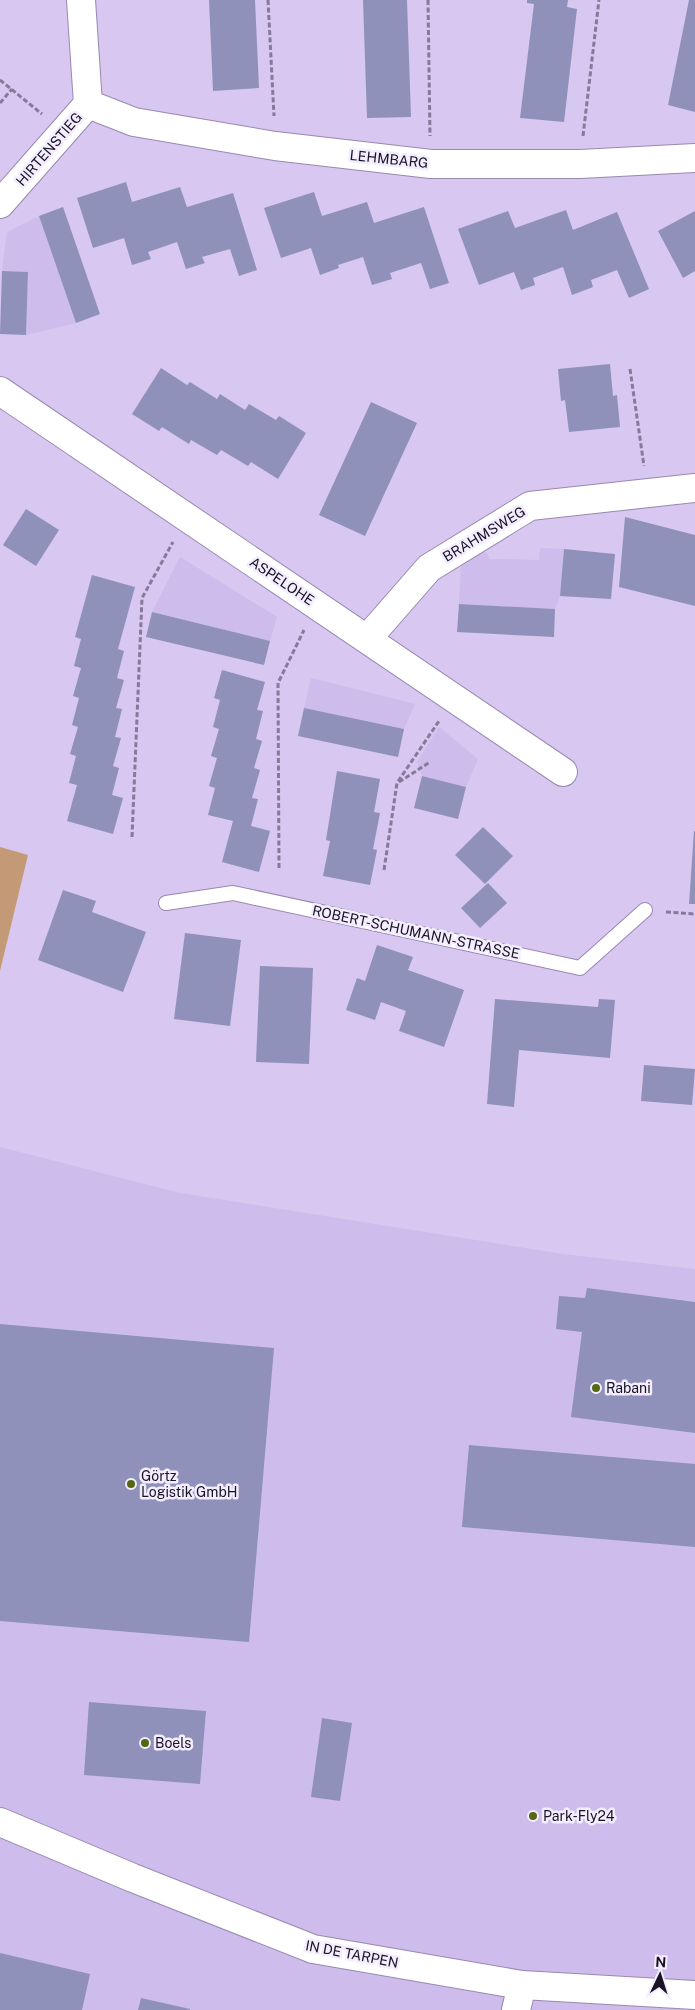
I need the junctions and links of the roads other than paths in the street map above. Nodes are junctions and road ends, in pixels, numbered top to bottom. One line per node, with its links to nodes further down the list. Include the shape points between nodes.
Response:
1 (81, 0): 2 (street, HIRTENSTIEG)
2 (88, 104): 3 (street, LEHMBARG, via 134,122 275,146 431,164 580,164); 4 (street, HIRTENSTIEG)
3 (695, 158)
4 (0, 204)
5 (0, 391): 7 (street, ASPELOHE)
6 (695, 488): 7 (street, BRAHMSWEG, via 530,506 428,568)
7 (367, 639): 8 (street, ASPELOHE)
8 (564, 772)
9 (166, 903): 10 (lane, ROBERT-SCHUMANN-STRASSE, via 233,893 580,968)
10 (645, 910)
11 (0, 1822): 13 (street, IN DE TARPEN, via 313,1949)
12 (695, 1995): 13 (street, IN DE TARPEN)
13 (519, 1997)

